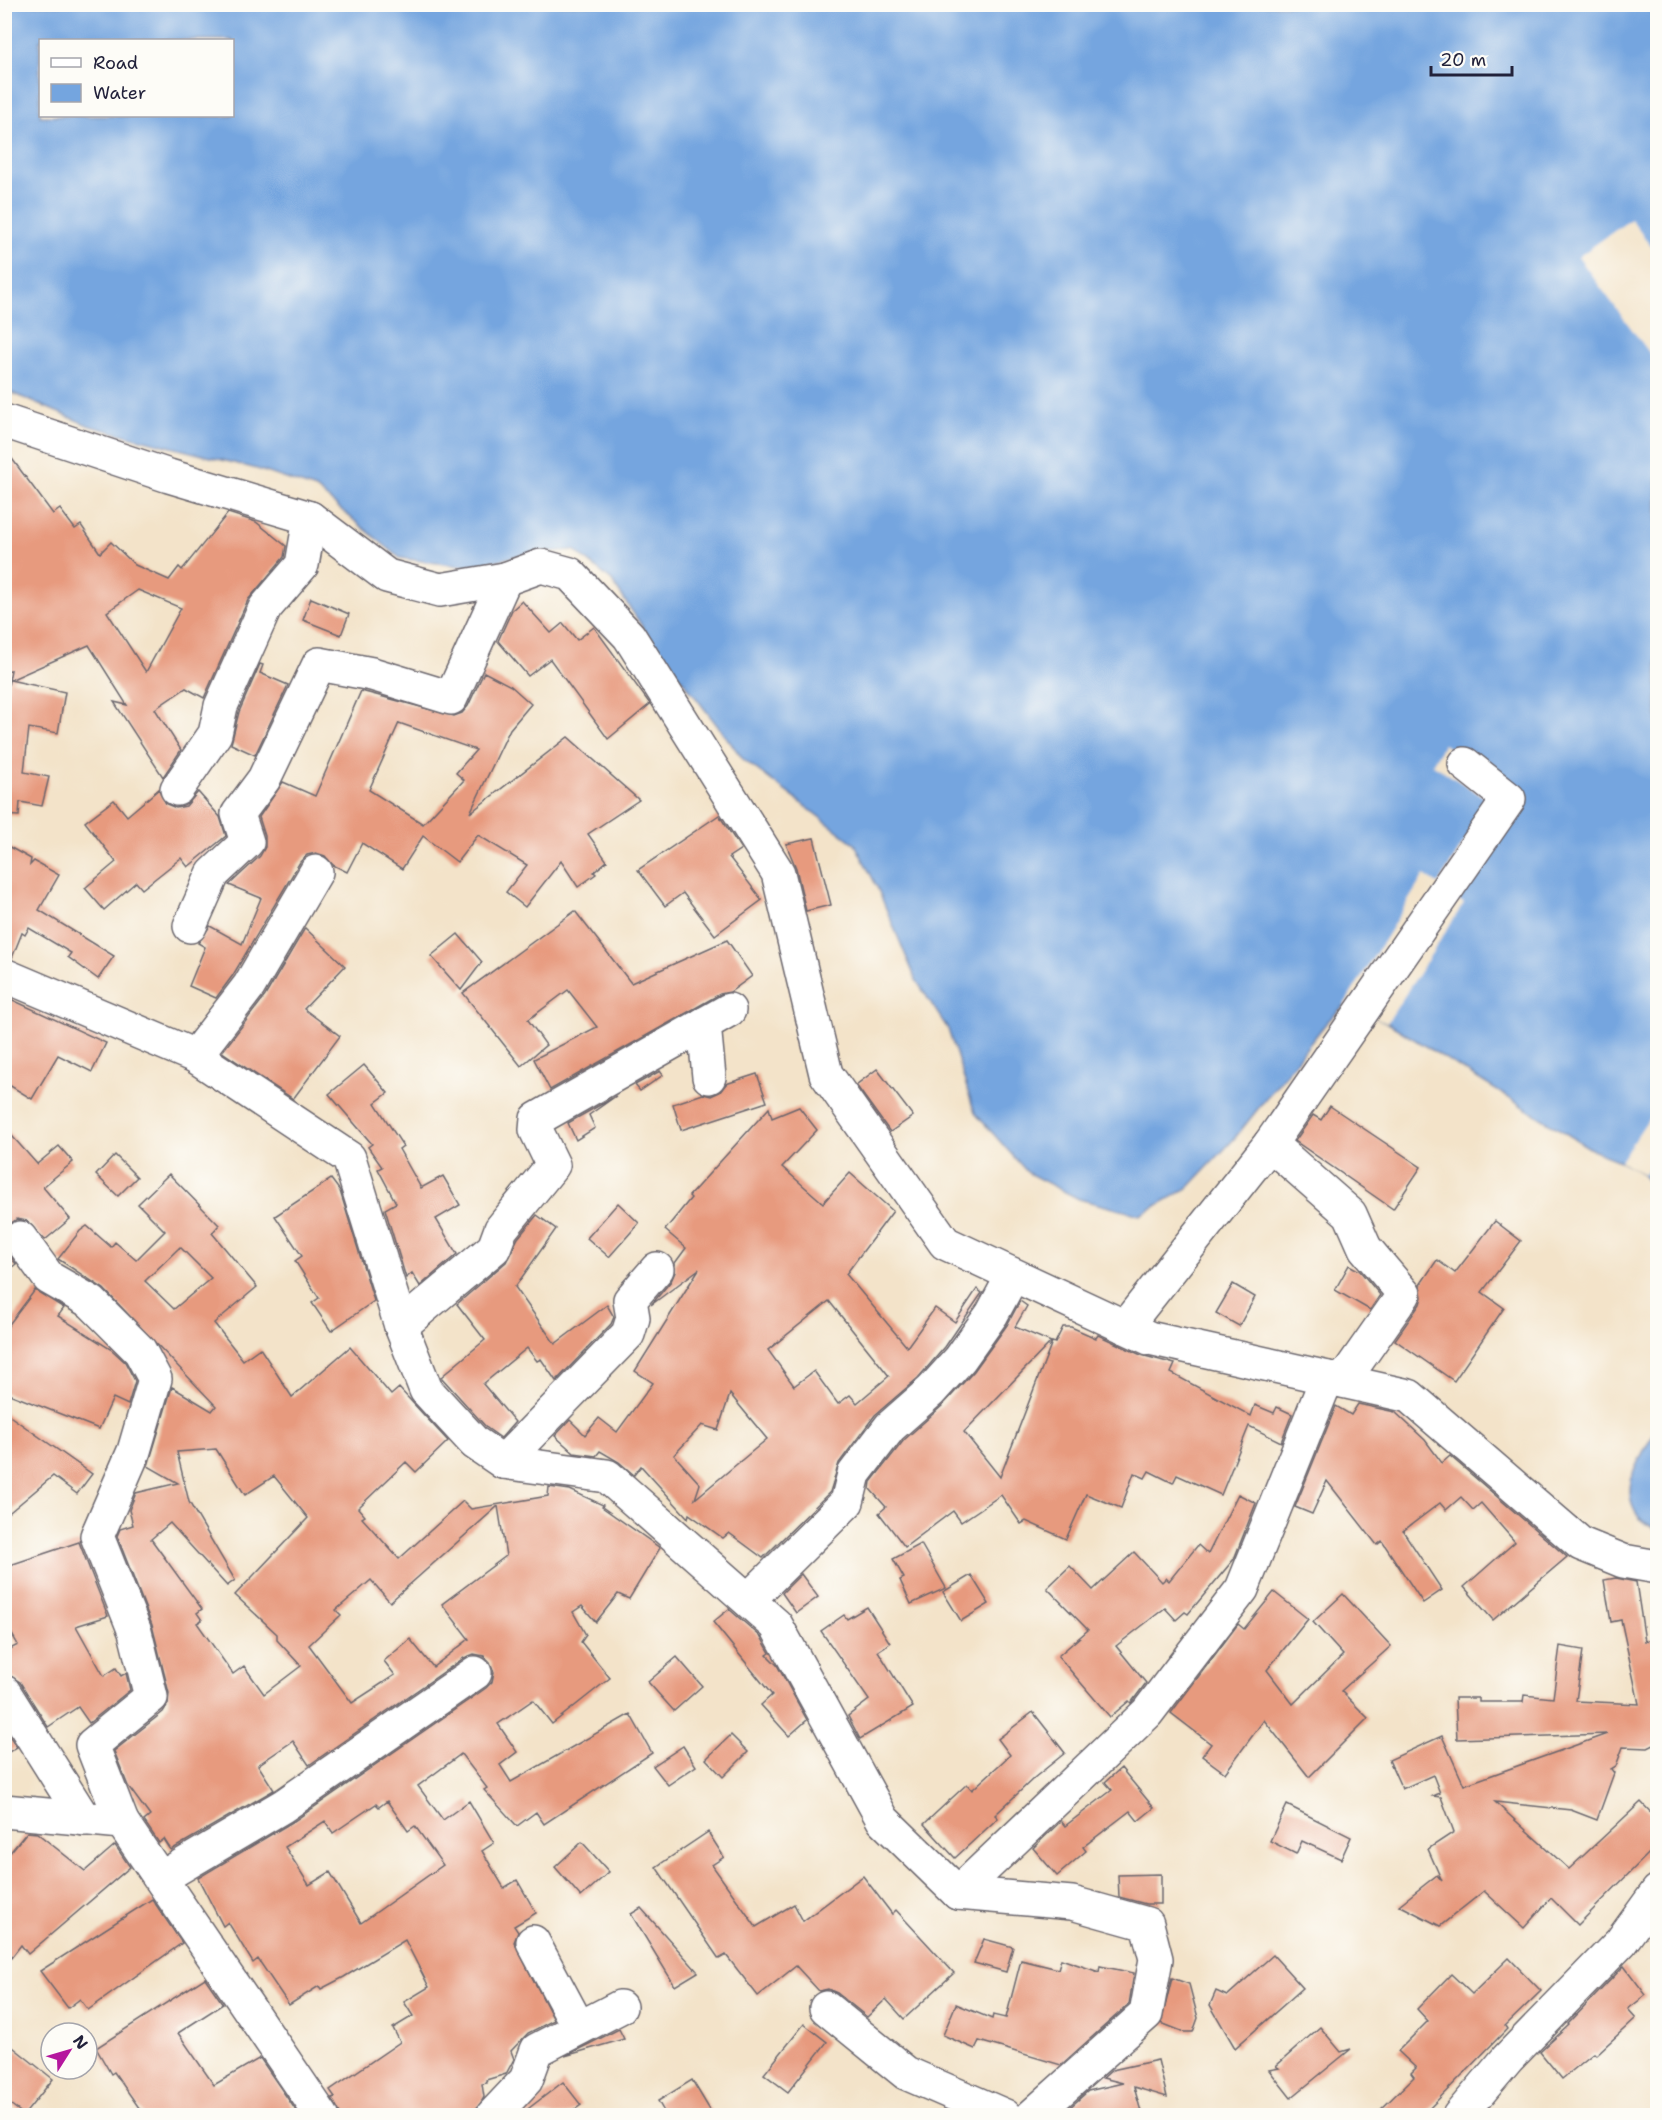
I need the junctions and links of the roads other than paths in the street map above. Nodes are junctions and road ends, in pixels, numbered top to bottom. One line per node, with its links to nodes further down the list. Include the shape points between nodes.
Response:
1 (4, 421): 2 (street)
2 (310, 518): 3 (street, via 387,576 440,590); 5 (street, via 302,565 265,608 221,706 215,734)
3 (505, 579): 7 (street, via 451,698 372,674 319,664 264,779 238,814 247,842 213,874); 14 (street, via 541,566 570,574 629,636 777,873 826,1074 945,1243)
4 (1465, 764): 11 (street, via 1509,798)
5 (177, 789)
6 (316, 872): 9 (street, via 249,986)
7 (190, 926)
8 (4, 975): 9 (street)
9 (195, 1056): 15 (street, via 349,1158)
10 (709, 1077): 15 (street, via 717,1017 537,1119 536,1130 553,1165 501,1229 494,1248)
11 (1270, 1144): 16 (street); 17 (street, via 1350,1214 1365,1248 1404,1294)
12 (20, 1238): 25 (street, via 49,1278 91,1302 140,1351 154,1379 134,1451 97,1536 135,1632 151,1697 92,1745)
13 (657, 1269): 18 (street, via 630,1300 633,1318 628,1334)
14 (1013, 1275): 16 (street); 20 (street, via 992,1314 960,1359 890,1427 854,1474 847,1502)
15 (401, 1326): 18 (street, via 426,1390 475,1443)
16 (1125, 1327): 17 (street, via 1149,1338)
17 (1335, 1379): 19 (street, via 1409,1396 1581,1544 1623,1561); 28 (street, via 1242,1589 1147,1713)
18 (503, 1462): 20 (street, via 607,1476)
19 (1658, 1568)
20 (748, 1600): 28 (street, via 776,1625 882,1820)
21 (475, 1673): 26 (street, via 283,1806)
22 (4, 1692): 24 (street)
23 (4, 1811): 24 (street)
24 (84, 1818): 25 (street)
25 (122, 1822): 26 (street)
26 (160, 1878): 33 (street)
27 (1658, 1891): 37 (street, via 1621,1942 1508,2058)
28 (958, 1893): 36 (street, via 1072,1903 1147,1924 1156,1959 1146,2014)
29 (533, 1942): 32 (street)
30 (620, 2007): 32 (street)
31 (826, 2008): 35 (street, via 906,2073)
32 (579, 2028): 34 (street, via 537,2050 526,2080)
33 (322, 2115)
34 (492, 2115)
35 (1005, 2115)
36 (1032, 2115)
37 (1459, 2115)

